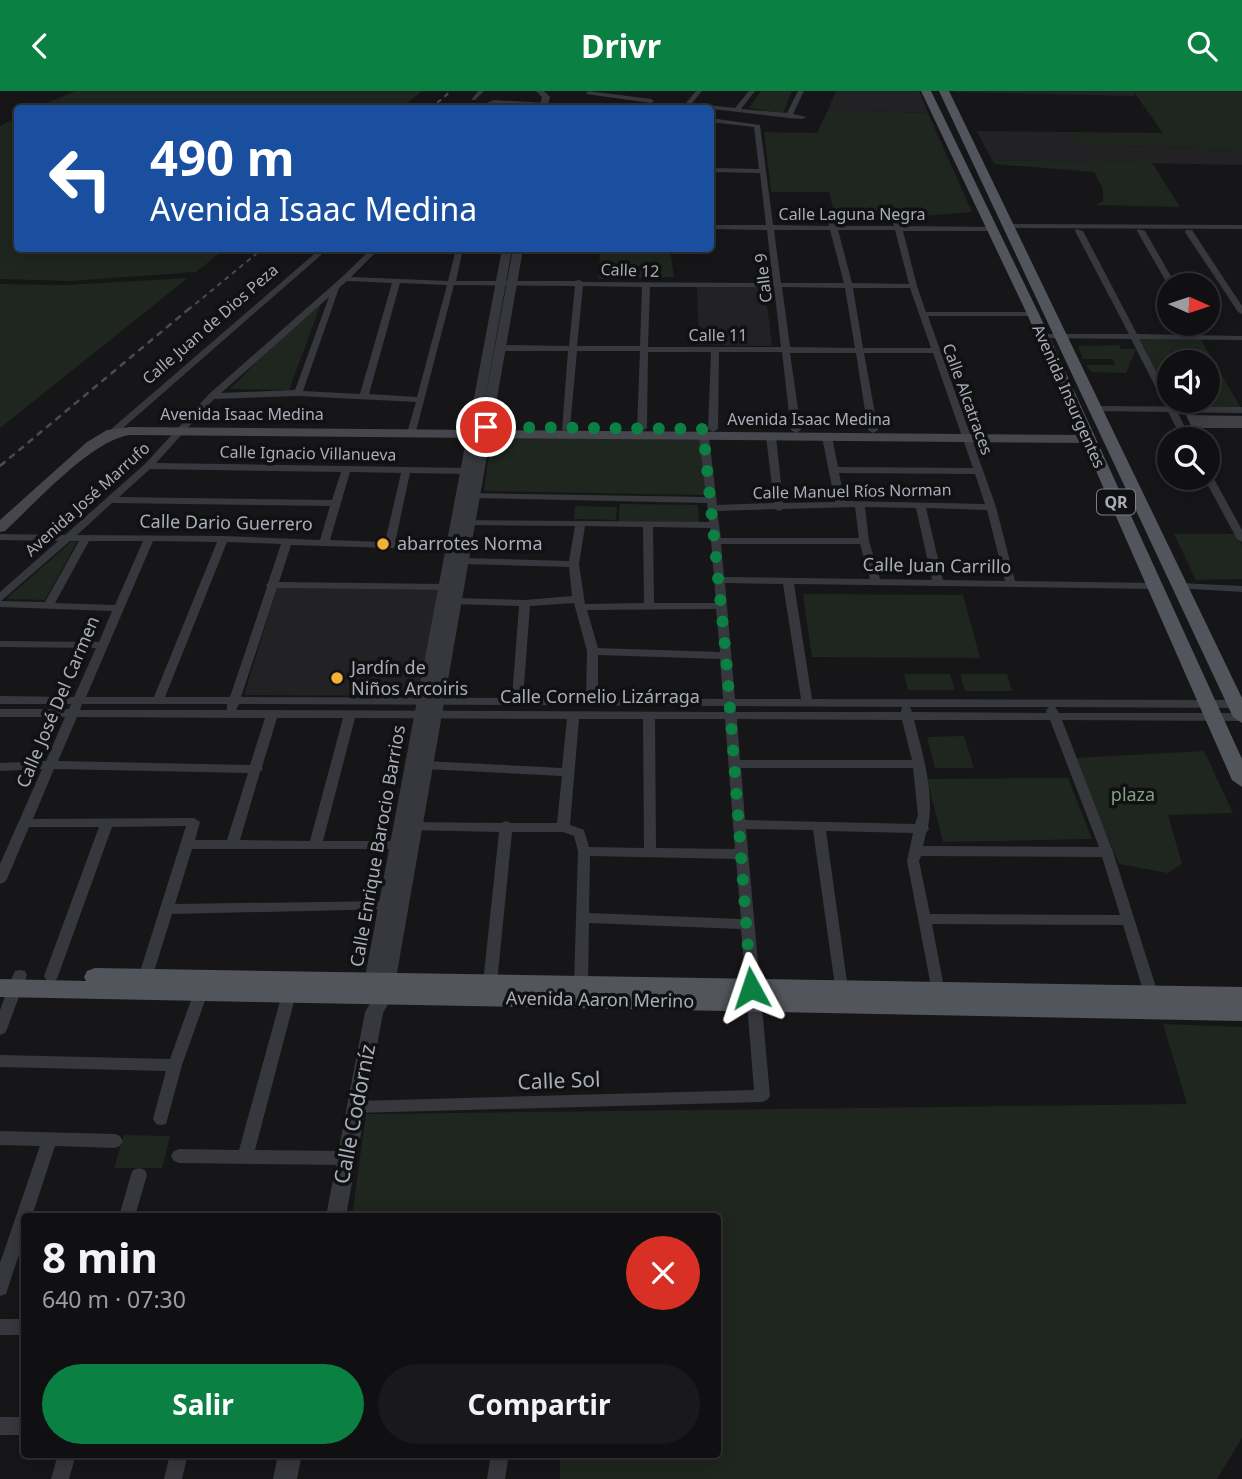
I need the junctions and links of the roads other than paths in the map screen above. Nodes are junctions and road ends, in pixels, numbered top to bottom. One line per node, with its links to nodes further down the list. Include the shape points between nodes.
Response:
1 (481, 91): 9 (street)
2 (591, 91): 10 (street, via 588,93)
3 (647, 91): 10 (street)
4 (699, 91): 12 (street)
5 (751, 91): 14 (street)
6 (801, 91): 15 (street)
7 (926, 91): 18 (main road, Avenida Insurgentes / QR)
8 (944, 91): 19 (main road, Avenida Insurgentes / QR)
9 (473, 99)
10 (638, 100): 11 (street)
11 (651, 101)
12 (684, 105)
13 (714, 108): 14 (street)
14 (737, 110): 15 (street)
15 (789, 116): 16 (street)
16 (803, 117)
17 (714, 120): 21 (street, Calle 9, via 756,124)
18 (957, 156): 19 (main road); 22 (main road, Avenida Insurgentes / QR)
19 (974, 156): 23 (main road, Avenida Insurgentes / QR)
20 (714, 170): 21 (street)
21 (761, 171): 25 (street, Calle 9)
22 (976, 194): 23 (main road); 29 (main road, Avenida Insurgentes / QR)
23 (992, 194): 29 (main road, Avenida Insurgentes / QR)
24 (714, 222): 25 (street, Calle Laguna Negra)
25 (771, 225): 26 (street, Calle Laguna Negra); 28 (street, Calle Laguna Negra); 47 (street, Calle 9)
26 (833, 225): 27 (street, Calle Laguna Negra); 45 (street)
27 (897, 226): 29 (street, Calle Laguna Negra); 49 (street, Calle Alcatraces)
28 (714, 227)
29 (1000, 227): 30 (street, Calle Laguna Negra); 33 (street, Calle Laguna Negra); 52 (main road, Avenida Insurgentes / QR); 54 (main road, Avenida Insurgentes / QR)
30 (1079, 230): 31 (street, Calle Laguna Negra); 55 (street)
31 (1141, 231): 32 (street, Calle Laguna Negra); 39 (street)
32 (1189, 232): 33 (street, Calle Laguna Negra); 50 (street)
33 (1241, 233)
34 (321, 252): 77 (street, Calle Juan de Dios Peza)
35 (372, 252): 40 (street, Avenida José Marrufo)
36 (459, 252): 43 (street)
37 (507, 252): 44 (street, Calle Enrique Barocio Barrios)
38 (517, 252): 44 (street, Calle Enrique Barocio Barrios)
39 (1165, 273)
40 (345, 279): 41 (street, Calle 12); 48 (street, Avenida José Marrufo)
41 (397, 281): 43 (street, Calle 12); 67 (street)
42 (579, 282): 44 (street, Calle 12); 46 (street, Calle 12); 59 (street)
43 (450, 283): 44 (street, Calle 12); 69 (street)
44 (506, 283): 58 (street, Calle Enrique Barocio Barrios); 81 (street, Calle Enrique Barocio Barrios)
45 (848, 284): 47 (street, Calle 12); 49 (street, Calle 12); 63 (street)
46 (646, 285): 47 (street, Calle 12); 60 (street)
47 (778, 285): 62 (street, Calle 9)
48 (337, 286): 66 (street); 68 (street, Avenida José Marrufo)
49 (913, 286): 51 (street, Calle Alcatraces)
50 (1242, 312)
51 (924, 314): 52 (street); 64 (street, Calle Alcatraces)
52 (1032, 314): 53 (main road, Avenida Insurgentes / QR)
53 (1043, 336): 54 (street); 84 (main road, Avenida Insurgentes / QR)
54 (1062, 336): 55 (street); 70 (main road, Avenida Insurgentes / QR)
55 (1131, 337): 56 (street); 65 (street)
56 (1205, 338): 57 (street)
57 (1242, 338)
58 (500, 348): 59 (street, Calle 11); 81 (street, Calle Enrique Barocio Barrios)
59 (575, 348): 60 (street, Calle 11); 75 (street)
60 (645, 349): 61 (street, Calle 11); 76 (street)
61 (715, 349): 62 (street, Calle 11); 82 (street)
62 (786, 349): 63 (street, Calle 11); 79 (street, Calle 9)
63 (860, 350): 64 (street, Calle 11); 80 (street)
64 (936, 351): 83 (street, Calle Alcatraces)
65 (1157, 384)
66 (298, 393): 67 (street); 68 (street)
67 (364, 395): 69 (street)
68 (212, 396): 74 (street, Avenida José Marrufo)
69 (420, 400): 78 (street)
70 (1095, 409): 71 (street); 95 (main road, Avenida Insurgentes / QR)
71 (1157, 410)
72 (1220, 410): 73 (street)
73 (1242, 410)
74 (185, 428): 77 (main road, Avenida Isaac Medina); 78 (main road, Avenida Isaac Medina); 87 (street, Avenida José Marrufo)
75 (565, 428): 76 (main road, Avenida Isaac Medina); 81 (main road, Avenida Isaac Medina)
76 (642, 428): 82 (main road, Avenida Isaac Medina)
77 (115, 430): 105 (main road, Calle Juan de Dios Peza, via 88,439); 110 (main road, Calle Juan de Dios Peza, via 92,445)
78 (413, 430): 81 (main road, Avenida Isaac Medina)
79 (796, 430): 80 (main road, Avenida Isaac Medina); 82 (main road, Avenida Isaac Medina)
80 (873, 430): 83 (main road, Avenida Isaac Medina)
81 (480, 431): 82 (main road, Avenida Isaac Medina); 91 (street, Calle Enrique Barocio Barrios); 94 (street, Calle Enrique Barocio Barrios)
82 (706, 431): 85 (main road, Avenida Isaac Medina); 99 (street)
83 (966, 434): 84 (main road, Avenida Isaac Medina); 86 (main road, Avenida Isaac Medina); 92 (street, Calle Alcatraces)
84 (1085, 435): 96 (main road, Avenida Insurgentes / QR)
85 (771, 436): 86 (main road, Avenida Isaac Medina); 104 (street)
86 (827, 437): 89 (street)
87 (148, 466): 88 (street, Calle Ignacio Villanueva); 97 (street, Avenida José Marrufo)
88 (347, 468): 90 (street, Calle Ignacio Villanueva); 98 (street)
89 (835, 470): 92 (street); 101 (street)
90 (406, 471): 91 (street, Calle Ignacio Villanueva); 121 (street)
91 (466, 471): 106 (street, Calle Enrique Barocio Barrios)
92 (979, 471): 103 (street, Calle Alcatraces)
93 (1215, 490): 116 (street)
94 (474, 495): 99 (street, Calle Manuel Ríos Norman); 106 (street, Calle Enrique Barocio Barrios)
95 (1136, 495): 96 (main road); 132 (main road, Avenida Insurgentes / QR)
96 (1114, 496): 131 (main road, Avenida Insurgentes / QR)
97 (112, 500): 98 (street); 112 (street, Avenida José Marrufo)
98 (336, 503): 120 (street)
99 (712, 504): 104 (street, Calle Manuel Ríos Norman); 109 (street)
100 (860, 504): 101 (street, Calle Manuel Ríos Norman); 102 (street, Calle Manuel Ríos Norman); 118 (street)
101 (841, 505): 104 (street, Calle Manuel Ríos Norman)
102 (920, 505): 103 (street, Calle Manuel Ríos Norman); 128 (street)
103 (991, 507): 129 (street, Calle Alcatraces)
104 (779, 508)
105 (0, 516)
106 (463, 522): 107 (street); 122 (street, Calle Enrique Barocio Barrios); 123 (street, Calle Enrique Barocio Barrios)
107 (580, 525): 108 (street); 124 (street)
108 (648, 525): 109 (street); 142 (street)
109 (713, 525): 117 (street)
110 (0, 528)
111 (0, 537): 112 (street, Calle Dario Guerrero)
112 (69, 538): 113 (street, Calle Dario Guerrero); 135 (street, Avenida José Marrufo)
113 (86, 538): 114 (street, Calle Dario Guerrero); 140 (street)
114 (149, 539): 115 (street, Calle Dario Guerrero); 143 (street, Calle José Del Carmen)
115 (223, 539): 119 (street, Calle Dario Guerrero); 150 (street)
116 (1242, 540)
117 (716, 541): 118 (street); 125 (street)
118 (864, 541): 127 (street)
119 (287, 542): 120 (street, Calle Dario Guerrero); 130 (street)
120 (324, 543): 121 (street, Calle Dario Guerrero)
121 (389, 545): 122 (street, Calle Dario Guerrero)
122 (452, 548): 133 (street, Calle Enrique Barocio Barrios)
123 (462, 561): 124 (street); 136 (street, Calle Enrique Barocio Barrios)
124 (574, 564): 138 (street)
125 (718, 580): 126 (street, Calle Juan Carrillo); 141 (street)
126 (788, 581): 127 (street, Calle Juan Carrillo); 153 (street)
127 (876, 583): 128 (street, Calle Juan Carrillo)
128 (938, 583): 129 (street, Calle Juan Carrillo)
129 (1011, 584): 131 (street, Calle Juan Carrillo)
130 (271, 585): 133 (street); 154 (street)
131 (1156, 586): 159 (main road, Avenida Insurgentes / QR)
132 (1180, 586): 134 (street); 162 (main road, Avenida Insurgentes / QR)
133 (445, 587): 155 (street, Calle Enrique Barocio Barrios)
134 (1242, 589)
135 (0, 598)
136 (455, 601): 137 (street); 155 (street, Calle Enrique Barocio Barrios)
137 (525, 603): 138 (street); 151 (street)
138 (580, 603): 142 (street); 146 (street)
139 (0, 604): 140 (street)
140 (48, 606): 143 (street)
141 (719, 606): 142 (street); 147 (street)
142 (649, 607)
143 (118, 608): 145 (street, Calle José Del Carmen)
144 (0, 644): 145 (street)
145 (100, 645): 149 (street, Calle José Del Carmen)
146 (593, 651): 147 (street); 152 (street)
147 (726, 656): 156 (street)
148 (0, 700): 149 (street, Calle Cornelio Lizárraga)
149 (80, 701): 150 (street, Calle Cornelio Lizárraga); 161 (street, Calle José Del Carmen)
150 (158, 701): 154 (street, Calle Cornelio Lizárraga)
151 (517, 702): 152 (street, Calle Cornelio Lizárraga); 155 (street, Calle Cornelio Lizárraga)
152 (592, 702): 156 (street, Calle Cornelio Lizárraga)
153 (807, 703): 156 (street, Calle Cornelio Lizárraga); 157 (street, Calle Cornelio Lizárraga)
154 (233, 707): 155 (street, Calle Cornelio Lizárraga); 161 (street, Calle Cornelio Lizárraga); 163 (street, Calle Cornelio Lizárraga)
155 (429, 708): 164 (street, Calle Cornelio Lizárraga); 165 (street, Calle Cornelio Lizárraga); 170 (street, Calle Enrique Barocio Barrios); 180 (street, Calle Enrique Barocio Barrios)
156 (728, 709): 157 (street, Calle Cornelio Lizárraga); 166 (street, Calle Cornelio Lizárraga); 167 (street)
157 (906, 709): 158 (street, Calle Cornelio Lizárraga); 168 (street)
158 (1052, 710): 159 (street, Calle Cornelio Lizárraga); 190 (street)
159 (1211, 710): 162 (street, Calle Cornelio Lizárraga); 174 (main road, Avenida Insurgentes / QR)
160 (0, 713): 161 (street, Calle Cornelio Lizárraga)
161 (73, 713): 169 (street, Calle José Del Carmen)
162 (1240, 713)
163 (272, 714): 164 (street, Calle Cornelio Lizárraga); 172 (street)
164 (350, 714): 185 (street)
165 (573, 715): 166 (street, Calle Cornelio Lizárraga); 173 (street)
166 (649, 715): 188 (street)
167 (734, 764): 168 (street); 177 (street)
168 (919, 764): 182 (street)
169 (50, 765): 171 (street); 172 (street); 176 (street, Calle José Del Carmen)
170 (425, 765): 173 (street); 180 (street, Calle Enrique Barocio Barrios)
171 (0, 767)
172 (257, 769): 184 (street)
173 (566, 772): 181 (street)
174 (1242, 780)
175 (107, 822): 176 (street); 183 (street, via 194,822); 199 (street)
176 (25, 823): 192 (street, Calle José Del Carmen)
177 (738, 824): 179 (street); 191 (street)
178 (506, 825): 180 (street); 181 (street); 202 (street)
179 (819, 825): 182 (street); 204 (street)
180 (408, 826): 186 (street, Calle Enrique Barocio Barrios); 206 (street, Calle Enrique Barocio Barrios)
181 (563, 828): 187 (street, via 580,833)
182 (923, 829): 189 (street)
183 (189, 843): 184 (street); 194 (street)
184 (232, 844): 185 (street)
185 (315, 845): 186 (street)
186 (397, 846): 193 (street, Calle Enrique Barocio Barrios)
187 (584, 851): 188 (street); 195 (street)
188 (650, 851): 191 (street)
189 (914, 851): 190 (street); 196 (street)
190 (1107, 852): 197 (street)
191 (740, 854): 198 (street)
192 (0, 879)
193 (387, 906): 194 (street); 206 (street, Calle Enrique Barocio Barrios)
194 (166, 909): 200 (street)
195 (583, 918): 198 (street); 203 (street)
196 (925, 919): 197 (street); 209 (street)
197 (1129, 920): 210 (street)
198 (746, 924): 208 (street)
199 (51, 976): 200 (main road, Avenida Aaron Merino); 201 (main road, Avenida Aaron Merino)
200 (145, 978): 206 (main road, Avenida Aaron Merino)
201 (9, 982): 205 (main road, Avenida Aaron Merino); 212 (street)
202 (490, 983): 203 (main road, Avenida Aaron Merino); 206 (main road, Avenida Aaron Merino)
203 (581, 985): 208 (main road, Avenida Aaron Merino)
204 (841, 989): 208 (main road, Avenida Aaron Merino); 209 (main road, Avenida Aaron Merino)
205 (201, 992): 207 (main road, Avenida Aaron Merino); 214 (street)
206 (377, 993): 207 (main road, Avenida Aaron Merino); 208 (main road, Avenida Aaron Merino); 216 (street, Calle Codorníz)
207 (289, 994): 222 (street)
208 (753, 995): 209 (main road, Avenida Aaron Merino); 215 (street)
209 (939, 999): 210 (main road, Avenida Aaron Merino)
210 (1154, 1002): 211 (main road, Avenida Aaron Merino)
211 (1233, 1004)
212 (0, 1029)
213 (0, 1061): 214 (street)
214 (175, 1065): 217 (street)
215 (762, 1096): 216 (street, Calle Sol)
216 (356, 1107): 223 (street, Calle Codorníz)
217 (161, 1119)
218 (0, 1138): 219 (street)
219 (51, 1139): 220 (street); 225 (street)
220 (115, 1141)
221 (179, 1156): 222 (street)
222 (245, 1157): 223 (street)
223 (347, 1158): 227 (street, Calle Codorníz)
224 (139, 1175): 226 (street)
225 (26, 1213)
226 (128, 1213)
227 (336, 1213)
228 (21, 1227): 229 (street)
229 (0, 1288)
230 (0, 1327): 231 (street)
231 (21, 1327)
232 (0, 1426): 233 (street)
233 (21, 1426)
234 (66, 1458): 238 (street)
235 (177, 1458): 239 (street)
236 (289, 1458): 240 (street)
237 (499, 1458): 241 (street)
238 (60, 1479)
239 (173, 1479)
240 (285, 1479)
241 (496, 1479)

